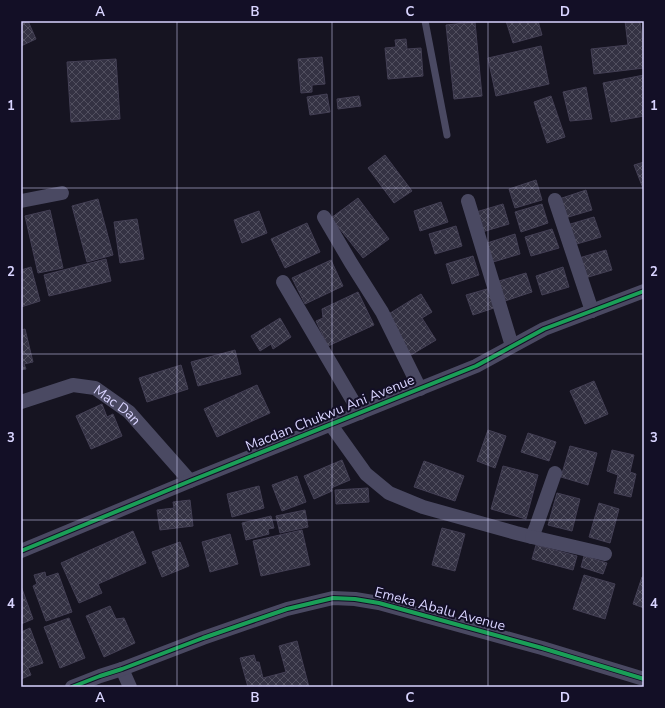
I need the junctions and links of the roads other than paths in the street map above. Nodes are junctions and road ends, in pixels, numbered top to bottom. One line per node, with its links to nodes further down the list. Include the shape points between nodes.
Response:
1 (425, 21): 2 (lane)
2 (447, 135)
3 (62, 193): 5 (street)
4 (555, 200): 10 (street)
5 (21, 201)
6 (468, 201): 11 (street)
7 (324, 217): 12 (street, via 382,312)
8 (283, 282): 14 (street)
9 (644, 291): 10 (street, Macdan Chukwu Ani Avenue)
10 (592, 311): 11 (street, Macdan Chukwu Ani Avenue, via 544,329)
11 (512, 346): 12 (street, Macdan Chukwu Ani Avenue, via 476,366)
12 (420, 389): 14 (street, Macdan Chukwu Ani Avenue)
13 (21, 402): 17 (street, Mac Dan, via 73,385 95,388 129,412)
14 (360, 413): 15 (street, Macdan Chukwu Ani Avenue)
15 (331, 425): 17 (street, Macdan Chukwu Ani Avenue); 18 (street, via 366,474 389,493 423,507)
16 (555, 473): 18 (street)
17 (190, 481): 19 (street, Macdan Chukwu Ani Avenue)
18 (532, 537): 20 (street)
19 (21, 551)
20 (605, 554)
21 (122, 669): 22 (street, Emeka Abalu Avenue, via 250,621 333,598 378,603); 23 (street, Emeka Abalu Avenue); 24 (street)
22 (644, 679)
23 (72, 687)
24 (130, 687)

